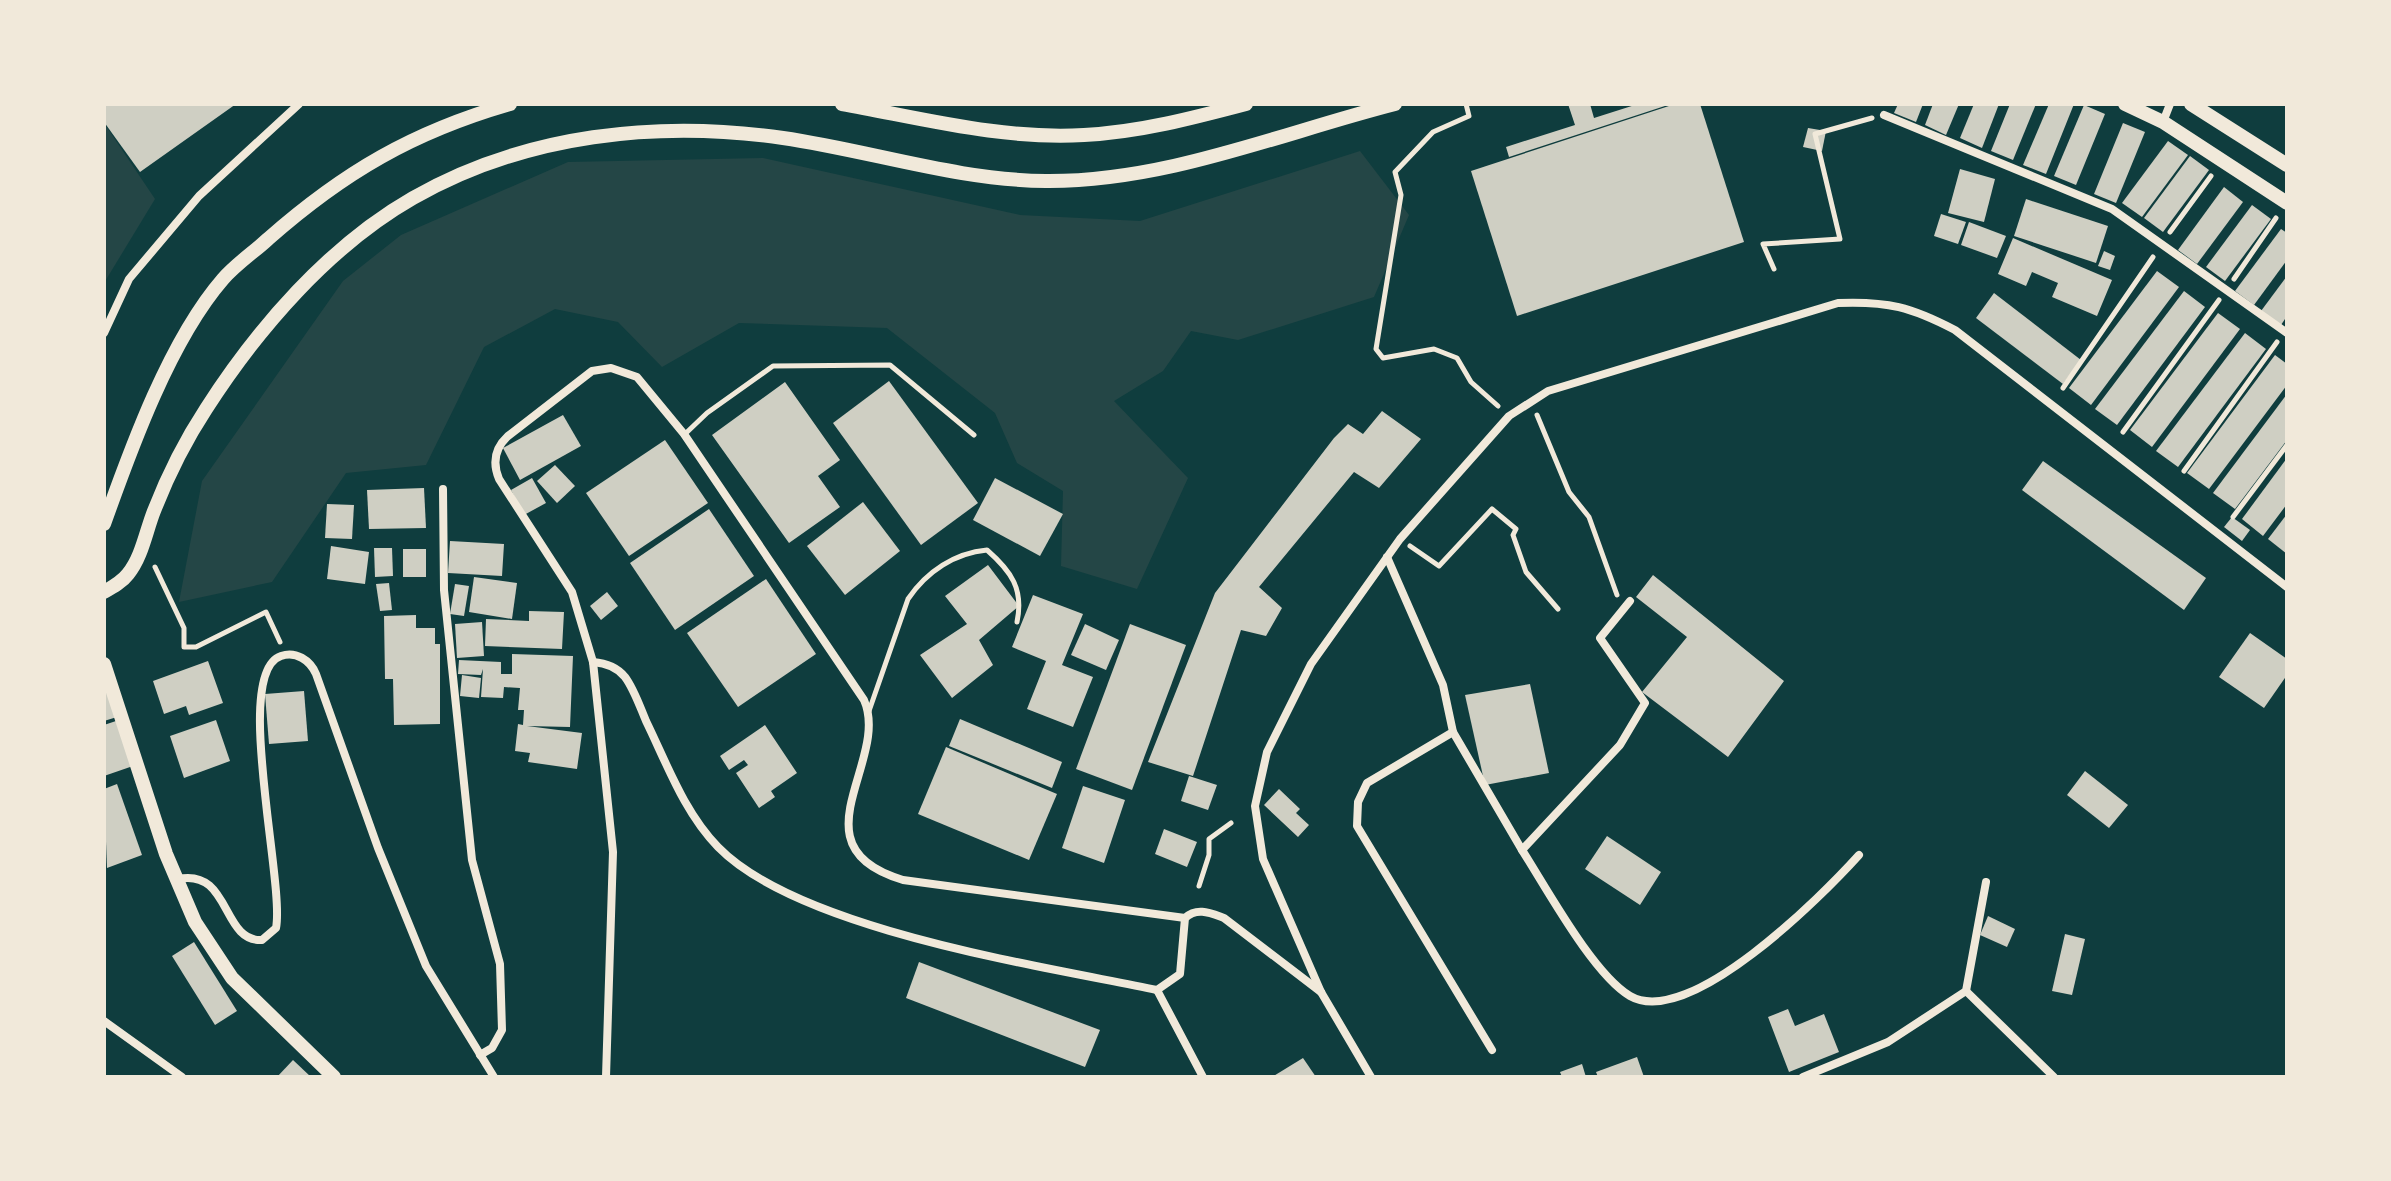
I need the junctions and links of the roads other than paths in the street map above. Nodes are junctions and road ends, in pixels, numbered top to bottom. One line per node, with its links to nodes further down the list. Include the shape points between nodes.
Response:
1 (299, 104): 14 (street, via 199,196 129,279)
2 (510, 104): 18 (street, via 392,147 312,200 223,279 148,408)
3 (842, 104): 4 (street, via 1004,133 1083,136 1156,127)
4 (1246, 104)
5 (1395, 104): 21 (street, via 1152,173 1051,181 989,179 783,138 667,129 574,138 481,168 413,198 356,239 287,302 205,409 128,574)
6 (2125, 104): 10 (street)
7 (2170, 104): 10 (street)
8 (2191, 104): 11 (street)
9 (1884, 115): 13 (street, via 2112,209)
10 (2163, 122): 12 (street)
11 (2287, 165)
12 (2283, 209)
13 (2286, 332)
14 (104, 333)
15 (684, 434): 16 (lane, via 773,366 890,365); 24 (street, via 637,377 601,368 498,448 499,479 572,592); 26 (street)
16 (974, 435)
17 (443, 489): 38 (street, via 444,590 472,860 500,964 502,1030 492,1048)
18 (104, 524)
19 (1387, 557): 20 (street, via 1509,416 1548,391 1838,303 1880,301 1915,309 1955,330); 27 (street, via 1443,685); 35 (street, via 1311,664 1283,715 1267,752 1255,806 1263,859)
20 (2287, 587)
21 (104, 592)
22 (1630, 601): 28 (street, via 1600,638 1645,703 1620,745)
23 (1017, 622): 26 (lane, via 1021,604 1008,569 987,550 963,552 919,582 908,599)
24 (593, 662): 33 (street, via 609,664 627,680 688,808 718,847 757,878 801,900 928,941); 42 (street, via 613,852)
25 (104, 664): 30 (street)
26 (869, 711): 32 (street, via 871,734 848,815 855,844 875,868 903,880)
27 (1453, 732): 28 (street); 37 (street, via 1367,783 1358,802 1357,826)
28 (1522, 850): 29 (street, via 1608,979 1633,998 1663,1002 1711,983 1816,903)
29 (1859, 855)
30 (178, 879): 38 (street, via 193,878 214,889 250,938 262,940 276,928 261,753 262,680 269,663 299,656 313,668 426,966); 40 (street, via 195,922 232,978)
31 (1986, 882): 34 (street)
32 (1185, 918): 33 (street, via 1180,974); 35 (street, via 1206,911 1224,918)
33 (1157, 990): 43 (street)
34 (1966, 991): 45 (street, via 1888,1042); 46 (street)
35 (1321, 992): 44 (street)
36 (104, 1021): 39 (street)
37 (1492, 1050)
38 (480, 1055): 41 (street)
39 (182, 1077)
40 (334, 1077)
41 (494, 1077)
42 (606, 1077)
43 (1203, 1077)
44 (1371, 1077)
45 (1803, 1077)
46 (2054, 1077)

